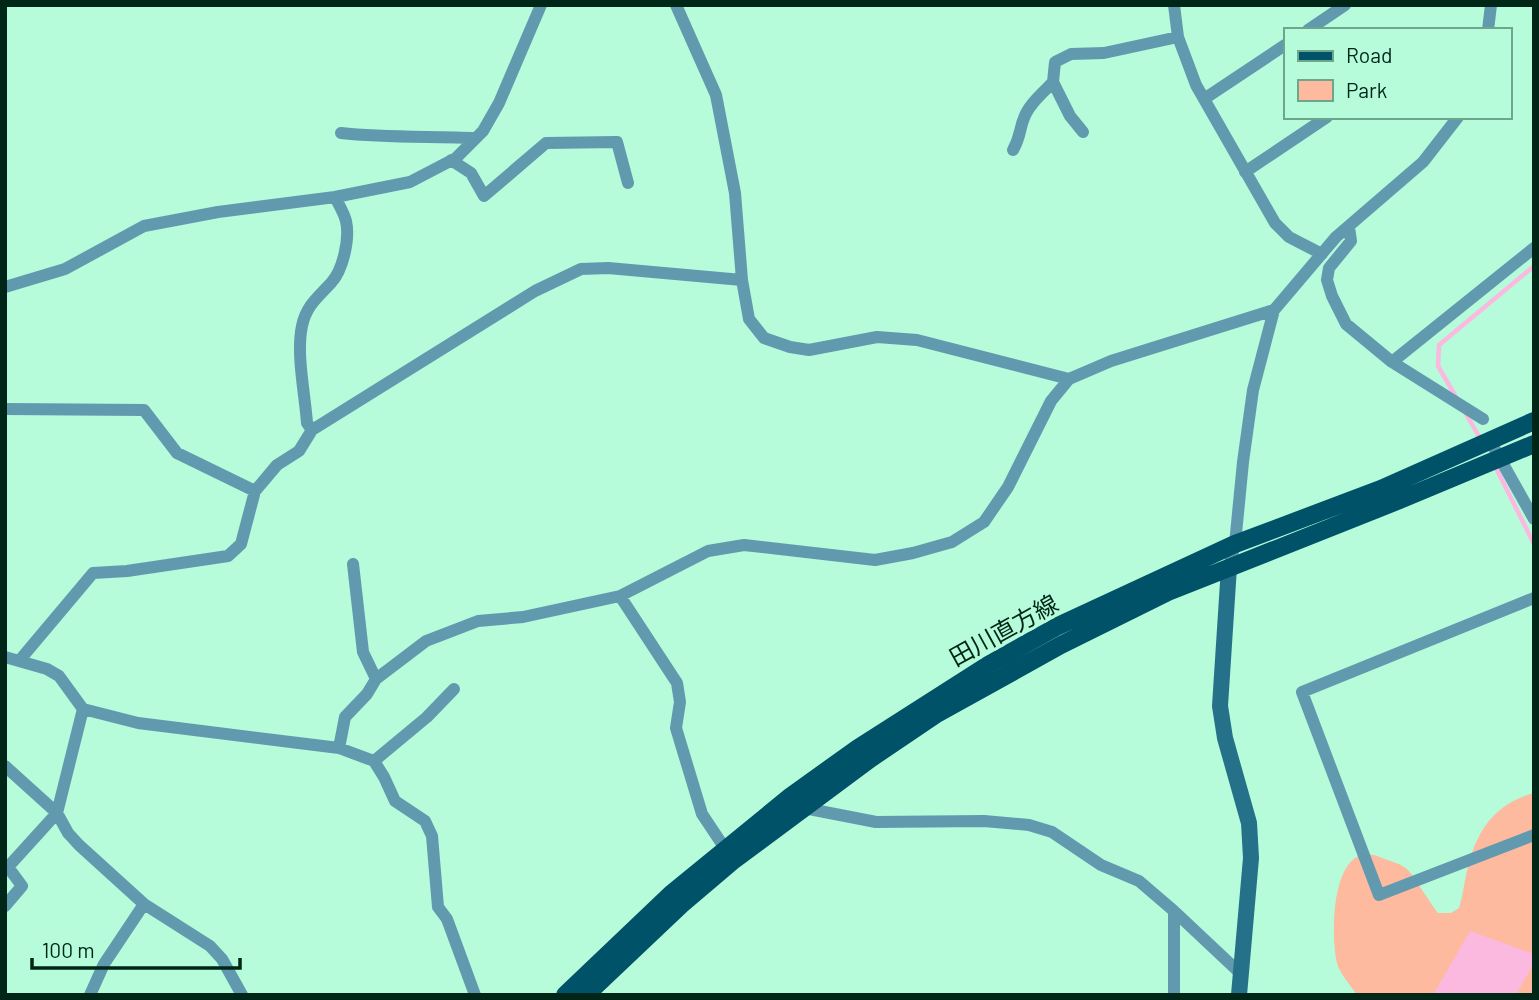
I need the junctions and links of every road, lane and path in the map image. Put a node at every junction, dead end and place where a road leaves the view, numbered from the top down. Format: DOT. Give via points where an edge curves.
graph roads {
  1 [pos="541,5"];
  2 [pos="676,5"];
  3 [pos="1174,5"];
  4 [pos="1345,5"];
  5 [pos="1492,5"];
  6 [pos="1311,28"];
  7 [pos="1488,28"];
  8 [pos="1178,37"];
  9 [pos="1284,46"];
  10 [pos="1053,82"];
  11 [pos="1204,99"];
  12 [pos="1324,119"];
  13 [pos="1456,119"];
  14 [pos="1083,132"];
  15 [pos="341,133"];
  16 [pos="476,138"];
  17 [pos="1013,150"];
  18 [pos="451,160"];
  19 [pos="1245,172"];
  20 [pos="628,183"];
  21 [pos="335,197"];
  22 [pos="1349,227"];
  23 [pos="1534,248"];
  24 [pos="1322,254"];
  25 [pos="742,280"];
  26 [pos="5,287"];
  27 [pos="1274,310"];
  28 [pos="1392,362"];
  29 [pos="1069,379"];
  30 [pos="5,409"];
  31 [pos="1483,419"];
  32 [pos="1534,421"];
  33 [pos="312,430"];
  34 [pos="1489,439"];
  35 [pos="1534,444"];
  36 [pos="1499,458"];
  37 [pos="255,491"];
  38 [pos="1534,519"];
  39 [pos="1235,544"];
  40 [pos="353,564"];
  41 [pos="1229,567"];
  42 [pos="620,596"];
  43 [pos="1534,598"];
  44 [pos="5,657"];
  45 [pos="19,661"];
  46 [pos="376,679"];
  47 [pos="454,689"];
  48 [pos="83,709"];
  49 [pos="339,748"];
  50 [pos="374,761"];
  51 [pos="5,766"];
  52 [pos="804,808"];
  53 [pos="57,813"];
  54 [pos="1534,835"];
  55 [pos="729,855"];
  56 [pos="144,904"];
  57 [pos="5,906"];
  58 [pos="1174,911"];
  59 [pos="1240,973"];
  60 [pos="90,995"];
  61 [pos="242,995"];
  62 [pos="475,995"];
  63 [pos="565,995"];
  64 [pos="586,995"];
  65 [pos="1174,995"];
  66 [pos="1239,995"];
  1 -- 16 [label="street" via="499,103"];
  2 -- 25 [label="street" via="716,94 735,193"];
  3 -- 8 [label="street"];
  4 -- 6 [label="street"];
  5 -- 7 [label="street"];
  8 -- 10 [label="street" via="1104,53 1071,54 1055,62"];
  8 -- 11 [label="street"];
  9 -- 11 [label="street"];
  10 -- 14 [label="street"];
  10 -- 17 [label="street" via="1023,118"];
  11 -- 19 [label="street"];
  12 -- 19 [label="street"];
  13 -- 22 [label="street" via="1423,163"];
  15 -- 16 [label="street"];
  16 -- 18 [label="street"];
  18 -- 20 [label="street" via="471,173 484,196 546,143 617,142"];
  18 -- 21 [label="street" via="411,182"];
  19 -- 24 [label="street" via="1275,223 1289,237"];
  21 -- 26 [label="street" via="144,226 65,268"];
  21 -- 33 [label="street" via="346,228 340,268 306,311 300,339 307,423"];
  22 -- 24 [label="street"];
  22 -- 28 [label="street" via="1351,241 1329,268 1332,296 1346,324"];
  23 -- 28 [label="street"];
  24 -- 27 [label="street"];
  25 -- 29 [label="street" via="749,319 764,338 790,347 809,350 877,337 917,340"];
  25 -- 33 [label="street" via="581,269 535,291"];
  27 -- 29 [label="street" via="1111,361"];
  27 -- 39 [label="street" via="1253,390"];
  28 -- 31 [label="street"];
  29 -- 42 [label="street" via="1051,401 1008,487 984,522 952,542 875,561 744,545 708,551"];
  30 -- 37 [label="street" via="144,410 177,453"];
  32 -- 34 [label="main road, 田川直方線"];
  33 -- 37 [label="street" via="299,451 277,466"];
  34 -- 36 [label="street"];
  34 -- 39 [label="main road, 田川直方線" via="1381,489"];
  35 -- 36 [label="main road, 田川直方線"];
  36 -- 38 [label="street"];
  36 -- 41 [label="main road, 田川直方線"];
  37 -- 45 [label="street" via="241,544 229,556 93,573"];
  39 -- 41 [label="street"];
  39 -- 55 [label="main road, 田川直方線" via="1058,626 988,665 791,796"];
  40 -- 46 [label="street" via="363,652"];
  41 -- 52 [label="main road, 田川直方線" via="1061,645 935,715"];
  41 -- 59 [label="street" via="1220,706 1249,823 1251,858"];
  42 -- 46 [label="street" via="523,617 478,621 426,641"];
  42 -- 55 [label="street" via="677,684 676,728 702,814"];
  43 -- 54 [label="street" via="1303,692 1379,895"];
  44 -- 45 [label="street"];
  45 -- 48 [label="street" via="59,676"];
  46 -- 49 [label="street" via="345,717"];
  47 -- 50 [label="street"];
  48 -- 49 [label="street" via="138,723"];
  48 -- 53 [label="street"];
  49 -- 50 [label="street"];
  50 -- 62 [label="street" via="395,801 425,821 432,836 438,907 447,919"];
  51 -- 53 [label="street"];
  52 -- 55 [label="main road, 田川直方線"];
  52 -- 58 [label="street" via="876,822 1029,825 1052,832 1101,865 1139,881"];
  53 -- 56 [label="street" via="79,845"];
  53 -- 57 [label="street" via="8,867 22,887"];
  55 -- 63 [label="main road, 田川直方線" via="671,894"];
  55 -- 64 [label="main road, 田川直方線"];
  56 -- 60 [label="street" via="104,964"];
  56 -- 61 [label="street" via="210,946"];
  58 -- 59 [label="street"];
  58 -- 65 [label="street"];
  59 -- 66 [label="street"];
}
